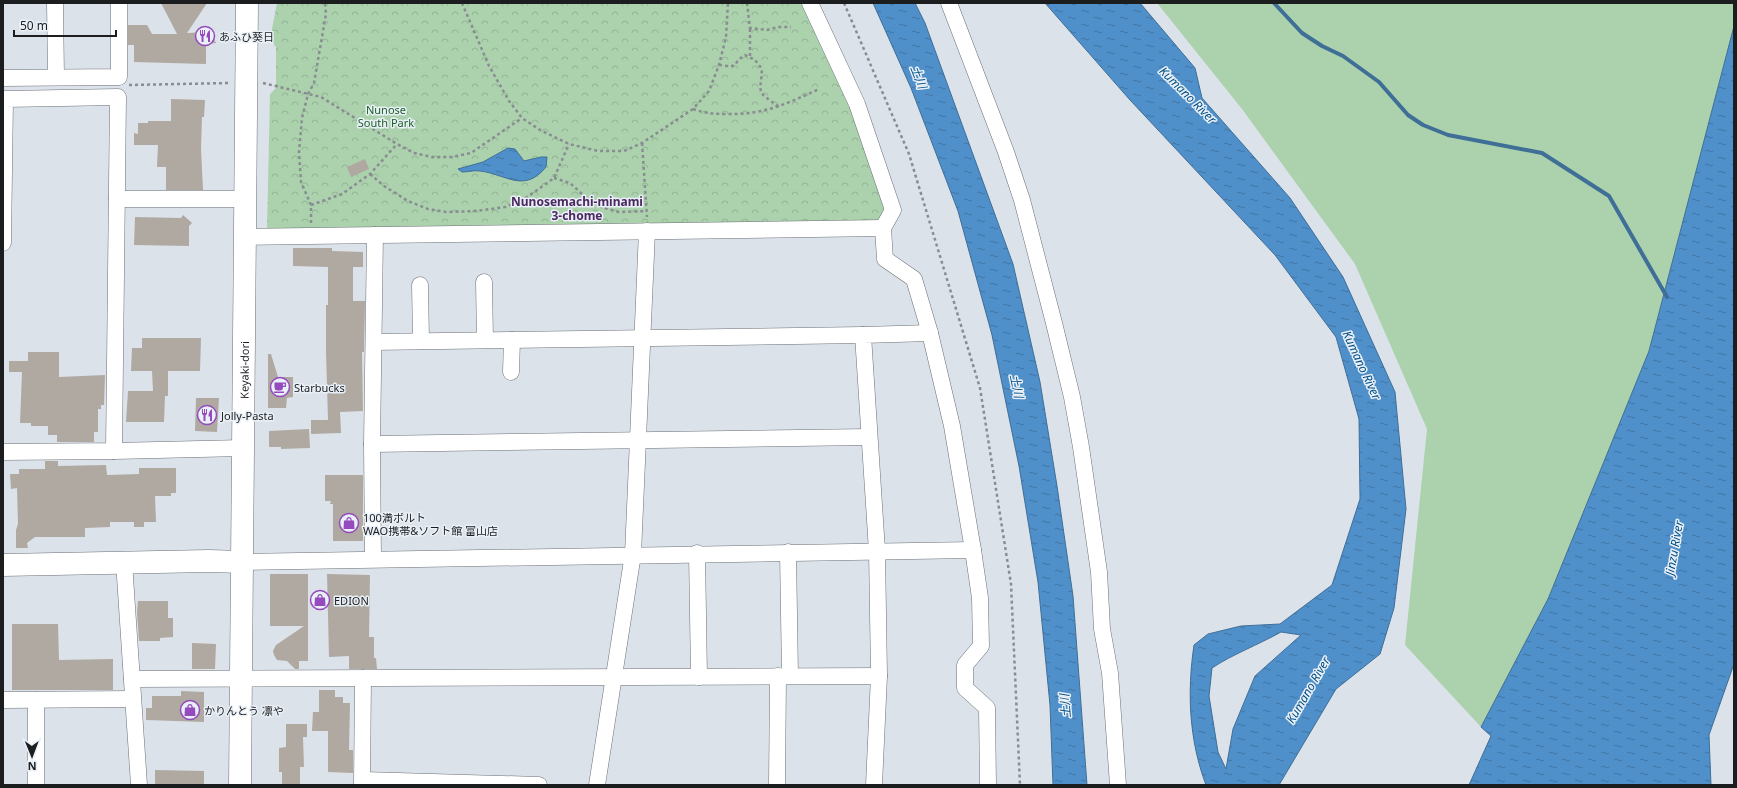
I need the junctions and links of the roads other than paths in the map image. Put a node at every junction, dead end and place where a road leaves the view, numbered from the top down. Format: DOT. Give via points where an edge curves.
graph roads {
  1 [pos="55,3"];
  2 [pos="119,3"];
  3 [pos="247,3"];
  4 [pos="810,3"];
  5 [pos="950,3"];
  6 [pos="56,77"];
  7 [pos="3,78"];
  8 [pos="118,199"];
  9 [pos="245,199"];
  10 [pos="883,228"];
  11 [pos="647,231"];
  12 [pos="375,235"];
  13 [pos="245,236"];
  14 [pos="3,243"];
  15 [pos="484,282"];
  16 [pos="420,285"];
  17 [pos="930,333"];
  18 [pos="863,335"];
  19 [pos="642,338"];
  20 [pos="485,340"];
  21 [pos="512,340"];
  22 [pos="421,341"];
  23 [pos="374,342"];
  24 [pos="511,372"];
  25 [pos="869,437"];
  26 [pos="637,440"];
  27 [pos="372,444"];
  28 [pos="243,448"];
  29 [pos="114,451"];
  30 [pos="3,452"];
  31 [pos="973,550"];
  32 [pos="877,551"];
  33 [pos="788,552"];
  34 [pos="697,553"];
  35 [pos="633,554"];
  36 [pos="373,559"];
  37 [pos="124,562"];
  38 [pos="242,562"];
  39 [pos="3,565"];
  40 [pos="784,676"];
  41 [pos="879,676"];
  42 [pos="699,677"];
  43 [pos="363,678"];
  44 [pos="614,678"];
  45 [pos="132,679"];
  46 [pos="241,679"];
  47 [pos="132,699"];
  48 [pos="3,700"];
  49 [pos="36,700"];
  50 [pos="363,782"];
  51 [pos="36,785"];
  52 [pos="139,785"];
  53 [pos="240,785"];
  54 [pos="539,785"];
  55 [pos="597,785"];
  56 [pos="776,785"];
  57 [pos="874,785"];
  58 [pos="988,785"];
  59 [pos="1118,785"];
  1 -- 6 [label="street"];
  2 -- 6 [label="street" via="119,77"];
  3 -- 9 [label="street, Keyaki-dori"];
  4 -- 10 [label="street" via="820,35 857,104 859,123 893,210"];
  5 -- 59 [label="street" via="1022,200 1072,396 1099,572 1102,629 1110,673"];
  6 -- 7 [label="street"];
  8 -- 9 [label="street"];
  8 -- 14 [label="street" via="118,97 5,99"];
  8 -- 29 [label="street"];
  9 -- 13 [label="street, Keyaki-dori"];
  10 -- 11 [label="street"];
  10 -- 17 [label="street" via="885,259 914,278"];
  11 -- 12 [label="street"];
  11 -- 19 [label="street"];
  12 -- 13 [label="street"];
  12 -- 23 [label="street"];
  13 -- 28 [label="street, Keyaki-dori"];
  15 -- 20 [label="street"];
  16 -- 22 [label="street"];
  17 -- 18 [label="street"];
  17 -- 31 [label="street" via="952,426"];
  18 -- 19 [label="street"];
  18 -- 25 [label="street"];
  19 -- 21 [label="street"];
  19 -- 26 [label="street"];
  20 -- 21 [label="street"];
  20 -- 22 [label="street"];
  21 -- 24 [label="street"];
  22 -- 23 [label="street"];
  23 -- 27 [label="street"];
  25 -- 26 [label="street"];
  25 -- 32 [label="street"];
  26 -- 27 [label="street"];
  26 -- 35 [label="street"];
  27 -- 36 [label="street"];
  28 -- 29 [label="street"];
  28 -- 38 [label="street, Keyaki-dori"];
  29 -- 30 [label="street"];
  31 -- 32 [label="street"];
  31 -- 58 [label="street" via="980,598 981,646 965,665 965,688 987,708"];
  32 -- 33 [label="street"];
  32 -- 41 [label="street"];
  33 -- 34 [label="street"];
  33 -- 40 [label="street"];
  34 -- 35 [label="street"];
  34 -- 42 [label="street"];
  35 -- 36 [label="street"];
  35 -- 44 [label="street"];
  36 -- 38 [label="street"];
  37 -- 38 [label="street"];
  37 -- 39 [label="street"];
  37 -- 45 [label="street"];
  38 -- 46 [label="street, Keyaki-dori"];
  40 -- 41 [label="street"];
  40 -- 42 [label="street"];
  40 -- 56 [label="street"];
  41 -- 57 [label="street"];
  42 -- 44 [label="street"];
  43 -- 44 [label="street"];
  43 -- 46 [label="street"];
  43 -- 50 [label="street"];
  44 -- 55 [label="street"];
  45 -- 46 [label="street"];
  45 -- 47 [label="street"];
  46 -- 53 [label="street, Keyaki-dori"];
  47 -- 49 [label="street"];
  47 -- 52 [label="street"];
  48 -- 49 [label="street"];
  49 -- 51 [label="street"];
  50 -- 54 [label="street"];
}
